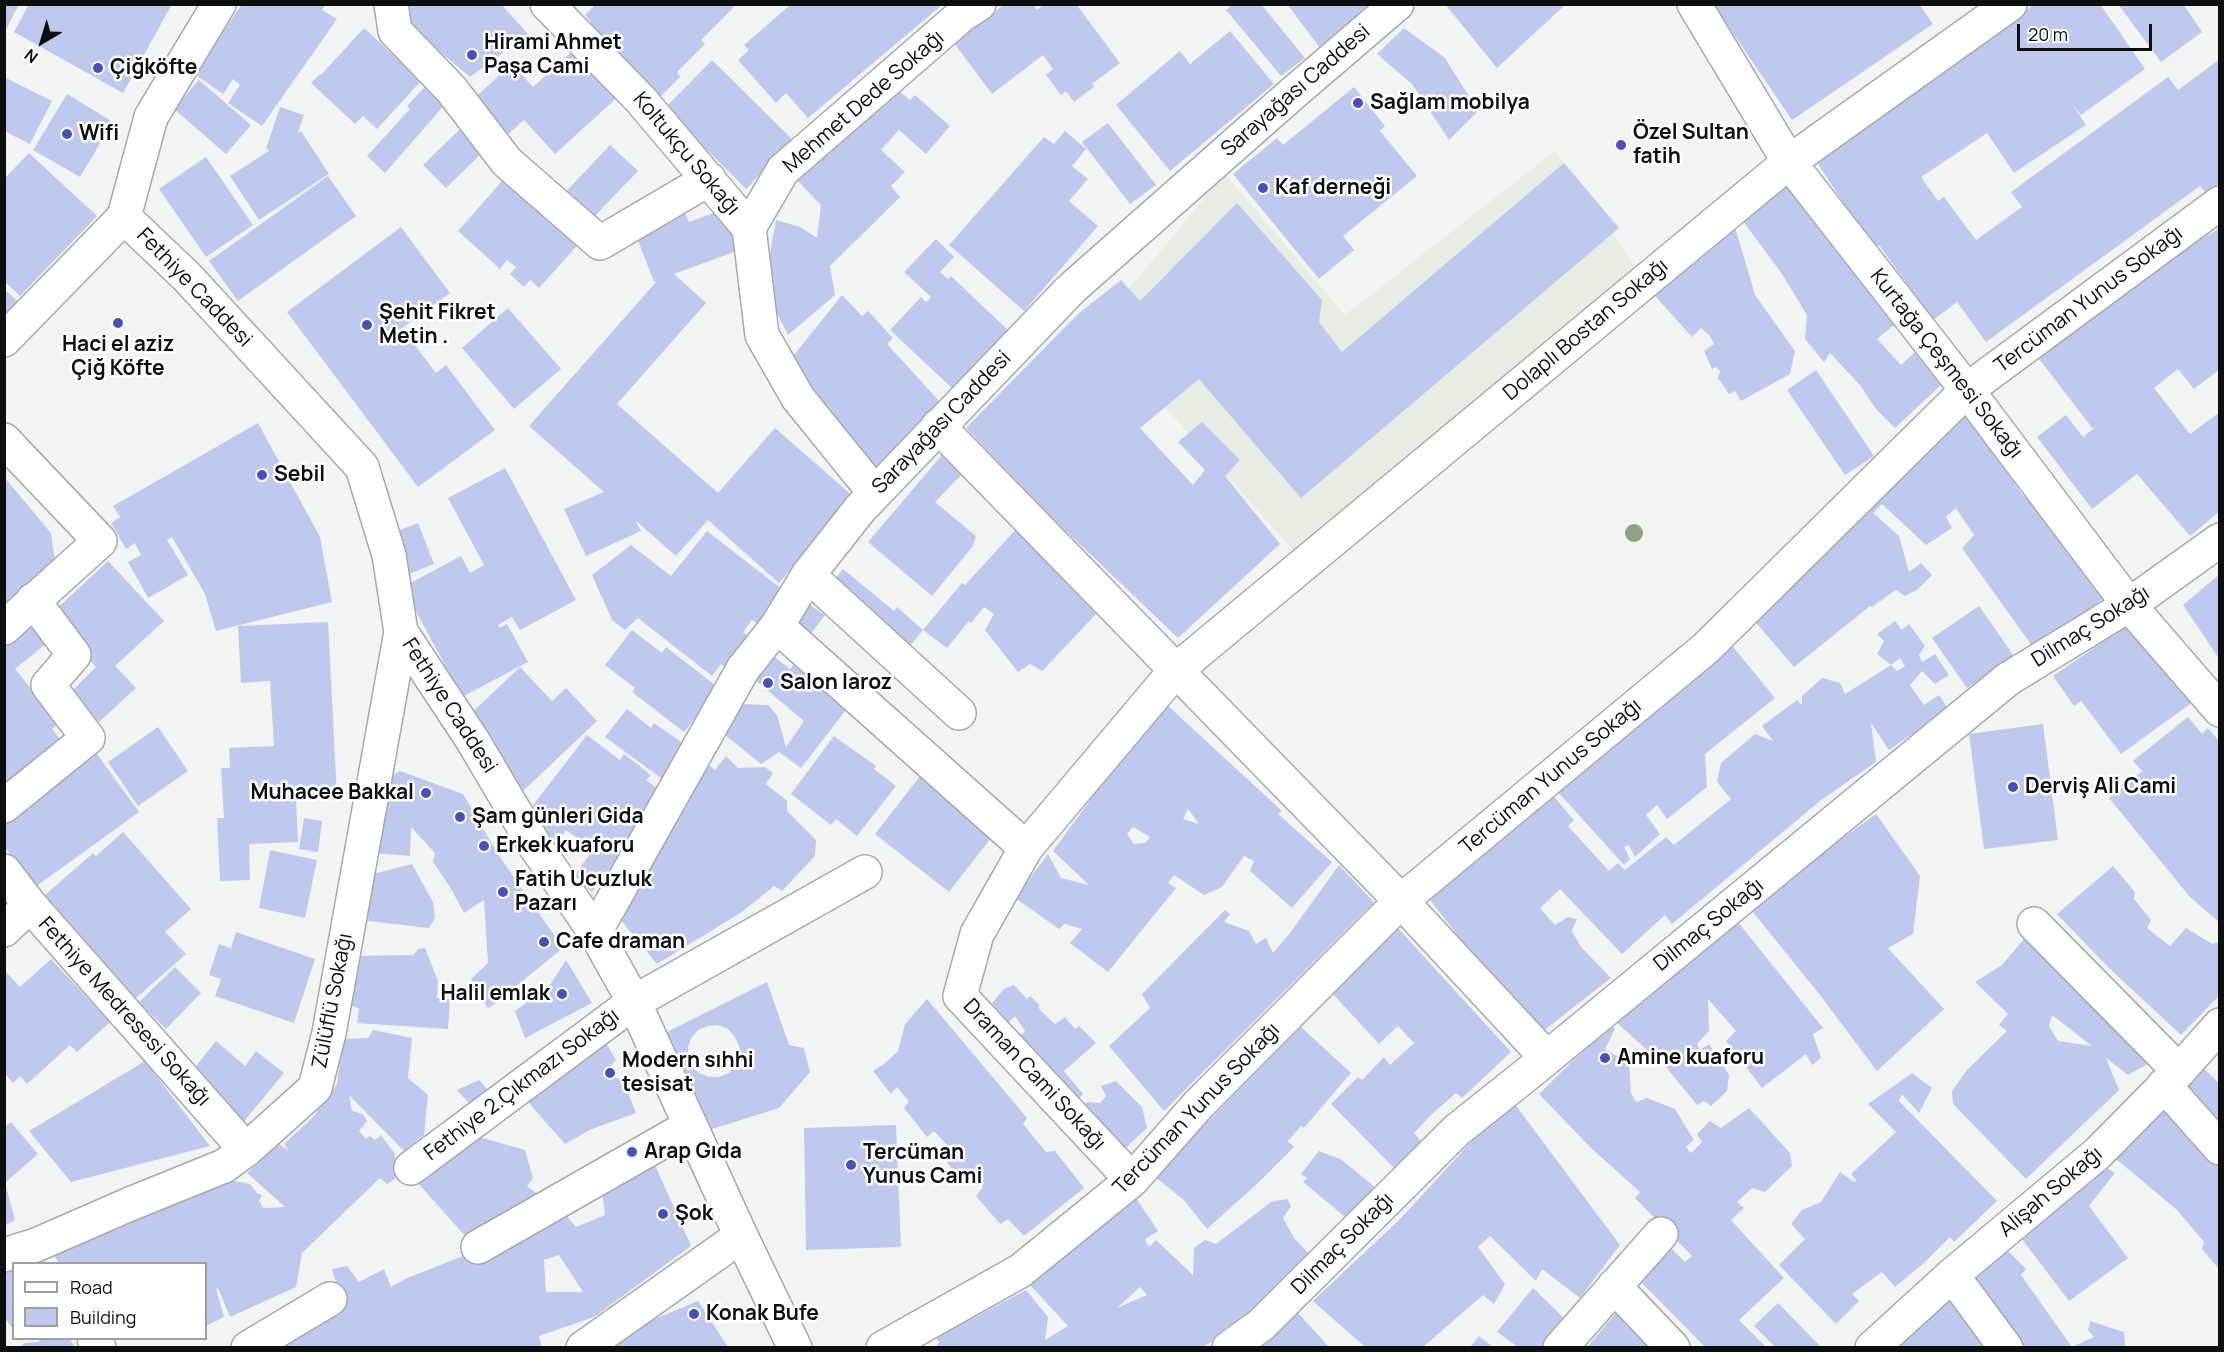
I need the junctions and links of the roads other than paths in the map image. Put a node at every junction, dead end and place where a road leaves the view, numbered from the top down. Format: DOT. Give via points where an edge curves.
graph roads {
  1 [pos="219,4"];
  2 [pos="391,4"];
  3 [pos="1397,4"];
  4 [pos="1694,4"];
  5 [pos="2010,4"];
  6 [pos="966,8"];
  7 [pos="566,12"];
  8 [pos="1789,162"];
  9 [pos="709,179"];
  10 [pos="2220,202"];
  11 [pos="124,217"];
  12 [pos="749,228"];
  13 [pos="4,340"];
  14 [pos="1967,390"];
  15 [pos="938,426"];
  16 [pos="4,440"];
  17 [pos="874,492"];
  18 [pos="2220,540"];
  19 [pos="808,575"];
  20 [pos="33,600"];
  21 [pos="2129,605"];
  22 [pos="777,626"];
  23 [pos="4,628"];
  24 [pos="401,633"];
  25 [pos="1175,671"];
  26 [pos="2220,710"];
  27 [pos="959,713"];
  28 [pos="4,806"];
  29 [pos="1026,848"];
  30 [pos="4,871"];
  31 [pos="865,872"];
  32 [pos="1401,901"];
  33 [pos="30,905"];
  34 [pos="2034,924"];
  35 [pos="4,930"];
  36 [pos="595,932"];
  37 [pos="634,1002"];
  38 [pos="2220,1025"];
  39 [pos="1548,1058"];
  40 [pos="2172,1078"];
  41 [pos="690,1126"];
  42 [pos="2220,1148"];
  43 [pos="246,1150"];
  44 [pos="411,1168"];
  45 [pos="1132,1180"];
  46 [pos="1661,1234"];
  47 [pos="741,1236"];
  48 [pos="478,1247"];
  49 [pos="42,1254"];
  50 [pos="4,1255"];
  51 [pos="1952,1275"];
  52 [pos="1614,1286"];
  53 [pos="330,1299"];
  54 [pos="248,1347"];
  55 [pos="583,1347"];
  56 [pos="795,1347"];
  57 [pos="883,1347"];
  58 [pos="1229,1347"];
  59 [pos="1560,1347"];
  60 [pos="1673,1347"];
  61 [pos="1872,1347"];
  62 [pos="2006,1347"];
  1 -- 11 [label="street, Fethiye Caddesi" via="151,117"];
  2 -- 9 [label="street" via="395,31 451,89 507,162 600,243"];
  3 -- 15 [label="street, Sarayağası Caddesi" via="1071,289"];
  4 -- 8 [label="street, Kurtağa Çeşmesi Sokağı"];
  5 -- 8 [label="street, Dolaplı Bostan Sokağı"];
  6 -- 12 [label="street, Mehmet Dede Sokağı" via="783,170"];
  7 -- 9 [label="street, Koltukçu Sokağı"];
  8 -- 14 [label="street, Kurtağa Çeşmesi Sokağı"];
  8 -- 25 [label="street, Dolaplı Bostan Sokağı"];
  9 -- 12 [label="street, Koltukçu Sokağı"];
  10 -- 14 [label="street, Tercüman Yunus Sokağı"];
  11 -- 13 [label="street"];
  11 -- 24 [label="street, Fethiye Caddesi" via="187,277 362,467 389,555"];
  12 -- 17 [label="street" via="762,335 798,398"];
  14 -- 21 [label="street, Kurtağa Çeşmesi Sokağı"];
  14 -- 32 [label="street, Tercüman Yunus Sokağı" via="1706,648"];
  15 -- 17 [label="street, Sarayağası Caddesi"];
  15 -- 25 [label="street"];
  16 -- 20 [label="street" via="100,541"];
  17 -- 19 [label="street, Sarayağası Caddesi"];
  18 -- 21 [label="street, Dilmaç Sokağı"];
  19 -- 22 [label="street, Sarayağası Caddesi"];
  19 -- 27 [label="street"];
  20 -- 23 [label="street"];
  20 -- 28 [label="street" via="74,655 48,684 88,738"];
  21 -- 26 [label="street, Kurtağa Çeşmesi Sokağı"];
  21 -- 39 [label="street, Dilmaç Sokağı" via="2008,679"];
  22 -- 29 [label="street"];
  22 -- 36 [label="street, Sarayağası Caddesi" via="743,669"];
  24 -- 36 [label="street, Fethiye Caddesi" via="473,741 535,846"];
  24 -- 43 [label="street, Zülüflü Sokağı" via="329,1033 315,1088"];
  25 -- 29 [label="street, Draman Cami Sokağı"];
  25 -- 32 [label="street"];
  29 -- 45 [label="street, Draman Cami Sokağı" via="977,934 960,996"];
  30 -- 33 [label="street, Fethiye Medresesi Sokağı"];
  31 -- 37 [label="street, Fethiye 2.Çıkmazı Sokağı"];
  32 -- 39 [label="street"];
  32 -- 45 [label="street, Tercüman Yunus Sokağı" via="1198,1106"];
  33 -- 35 [label="street"];
  33 -- 43 [label="street, Fethiye Medresesi Sokağı"];
  34 -- 40 [label="street"];
  36 -- 37 [label="street, Fethiye Caddesi"];
  37 -- 41 [label="street, Fethiye Caddesi"];
  37 -- 44 [label="street, Fethiye 2.Çıkmazı Sokağı"];
  38 -- 40 [label="street, Alişah Sokağı"];
  39 -- 58 [label="street, Dilmaç Sokağı" via="1456,1131 1261,1325"];
  40 -- 42 [label="street"];
  40 -- 51 [label="street, Alişah Sokağı" via="2098,1153"];
  41 -- 47 [label="street, Fethiye Caddesi"];
  41 -- 48 [label="street"];
  43 -- 49 [label="street, Zülüflü Sokağı" via="224,1166 129,1204"];
  45 -- 57 [label="street, Tercüman Yunus Sokağı" via="1020,1271"];
  46 -- 52 [label="street"];
  47 -- 55 [label="street"];
  47 -- 56 [label="street, Fethiye Caddesi"];
  49 -- 50 [label="street, Zülüflü Sokağı"];
  51 -- 61 [label="street, Alişah Sokağı"];
  51 -- 62 [label="street"];
  52 -- 59 [label="street"];
  52 -- 60 [label="street"];
  53 -- 54 [label="street"];
}
